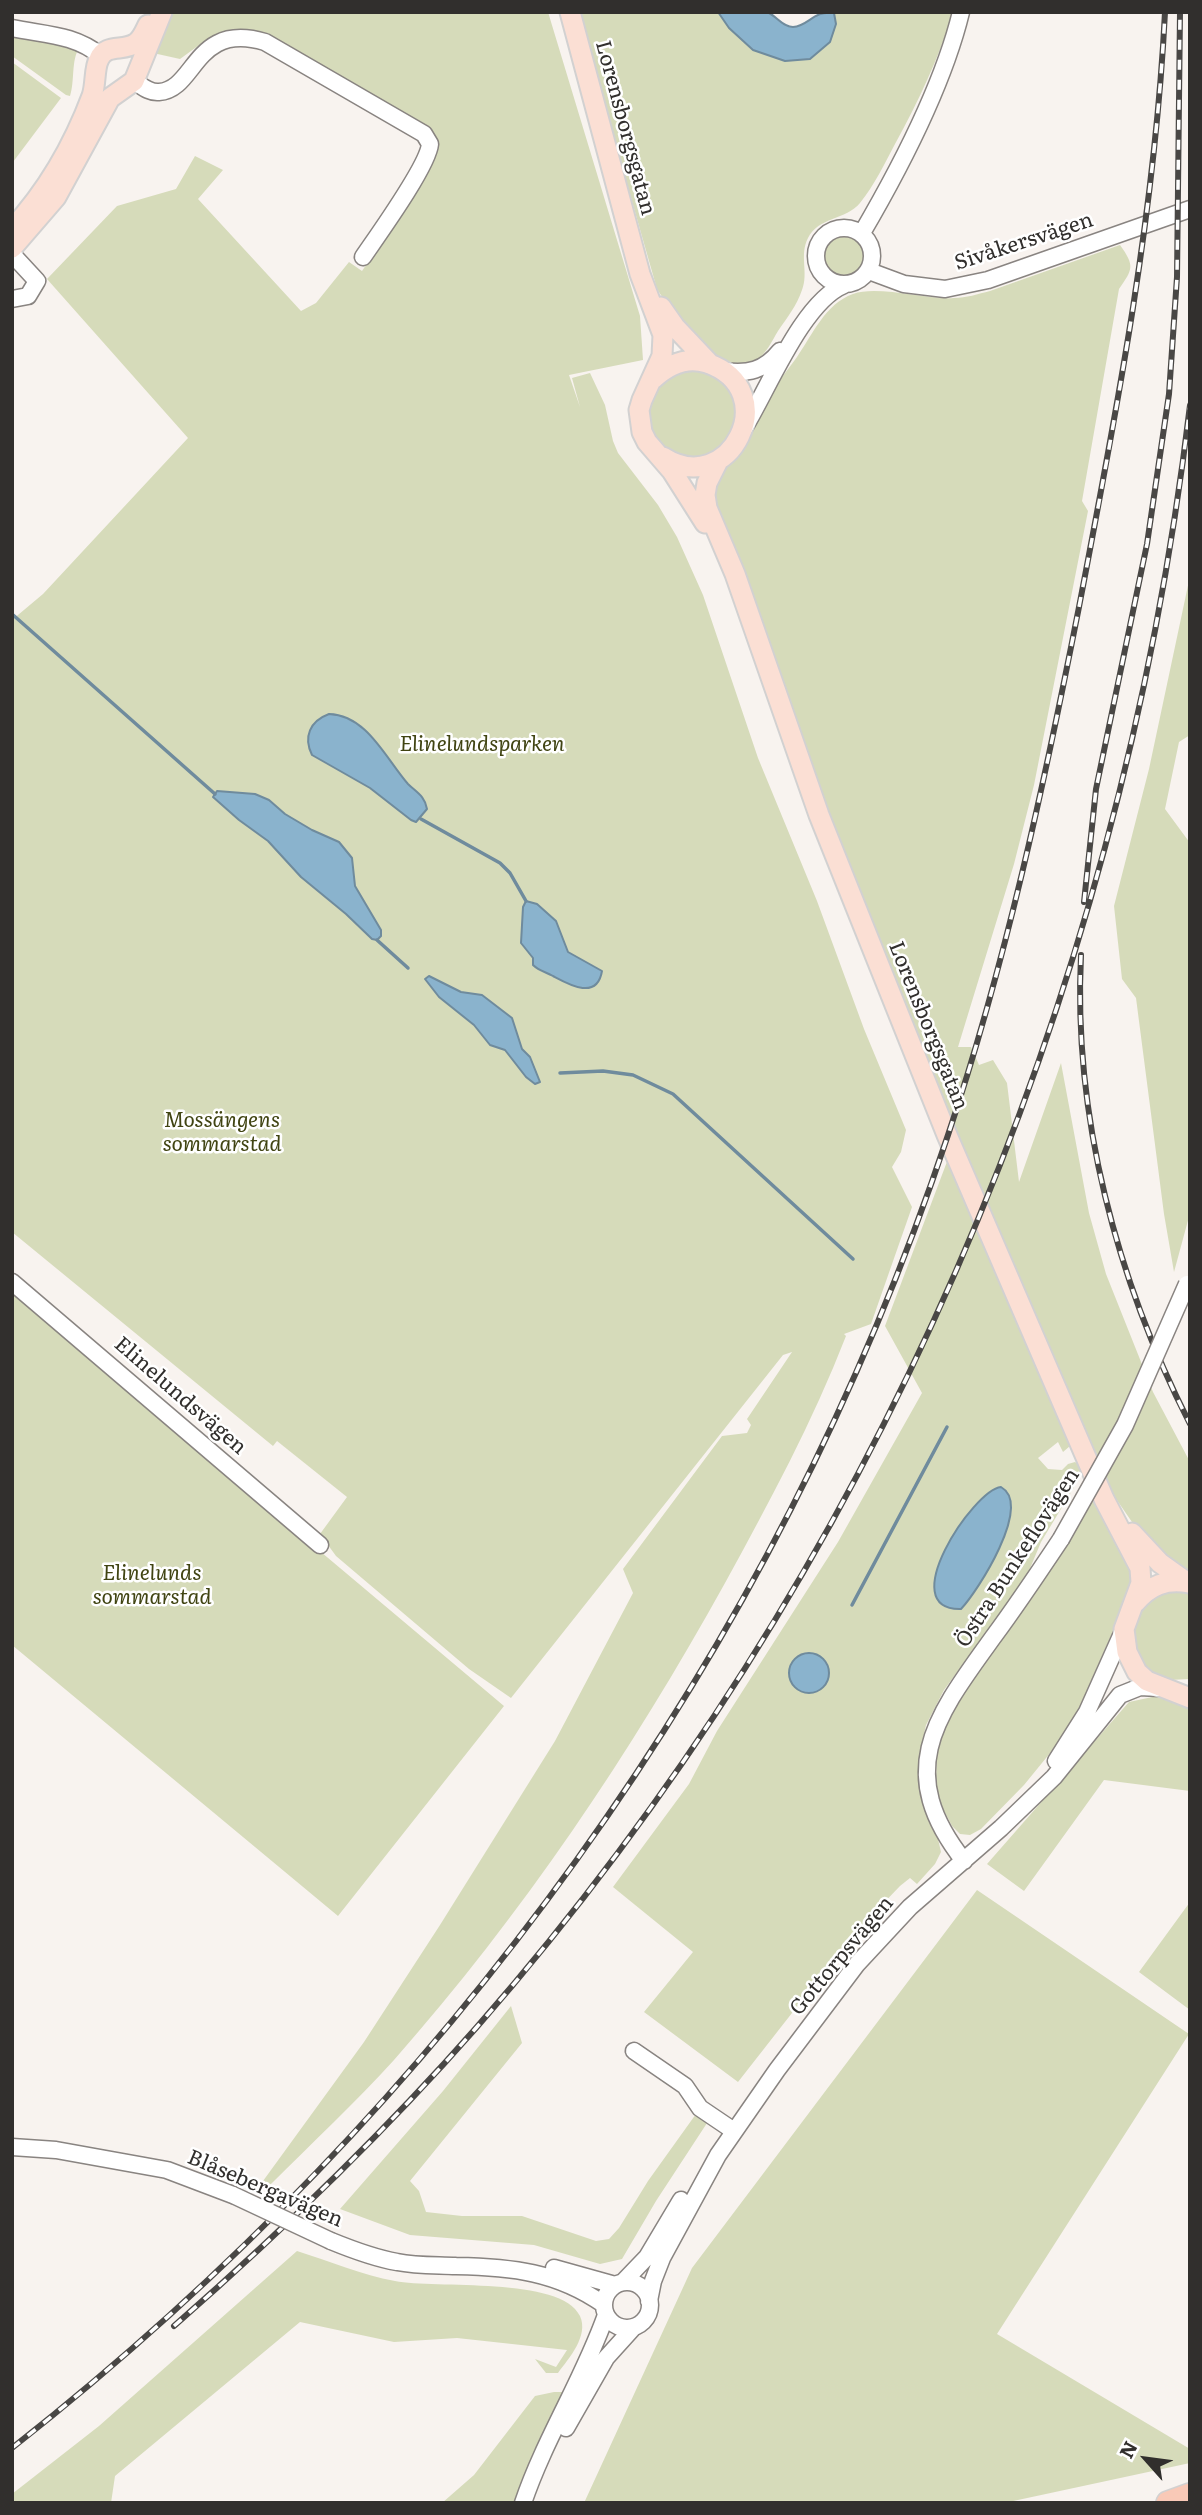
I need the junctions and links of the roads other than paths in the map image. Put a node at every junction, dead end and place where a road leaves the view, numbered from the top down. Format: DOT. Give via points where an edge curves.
graph roads {
  1 [pos="155,12"];
  2 [pos="162,12"];
  3 [pos="570,12"];
  4 [pos="961,12"];
  5 [pos="12,28"];
  6 [pos="105,59"];
  7 [pos="132,80"];
  8 [pos="1190,209"];
  9 [pos="12,229"];
  10 [pos="862,233"];
  11 [pos="12,248"];
  12 [pos="12,254"];
  13 [pos="636,255"];
  14 [pos="363,257"];
  15 [pos="869,271"];
  16 [pos="820,272"];
  17 [pos="844,285"];
  18 [pos="12,299"];
  19 [pos="717,367"];
  20 [pos="652,379"];
  21 [pos="742,432"];
  22 [pos="659,455"];
  23 [pos="718,461"];
  24 [pos="742,600"];
  25 [pos="1189,1281"];
  26 [pos="12,1282"];
  27 [pos="1089,1463"];
  28 [pos="320,1545"];
  29 [pos="1189,1583"];
  30 [pos="1131,1608"];
  31 [pos="1124,1629"];
  32 [pos="1166,1688"];
  33 [pos="1190,1688"];
  34 [pos="1190,1698"];
  35 [pos="1001,1828"];
  36 [pos="964,1861"];
  37 [pos="634,2051"];
  38 [pos="734,2131"];
  39 [pos="12,2147"];
  40 [pos="718,2155"];
  41 [pos="459,2266"];
  42 [pos="619,2283"];
  43 [pos="649,2301"];
  44 [pos="605,2310"];
  45 [pos="634,2327"];
  46 [pos="1190,2498"];
  47 [pos="523,2503"];
  48 [pos="531,2503"];
  49 [pos="1168,2503"];
  50 [pos="1179,2503"];
  1 -- 6 [label="main road" via="136,43"];
  2 -- 7 [label="main road"];
  3 -- 13 [label="main road, Lorensborgsgatan"];
  4 -- 10 [label="street" via="940,78"];
  5 -- 6 [label="street" via="86,44"];
  6 -- 7 [label="main road" via="133,55"];
  6 -- 7 [label="main road" via="108,88"];
  6 -- 9 [label="main road" via="57,169"];
  7 -- 11 [label="main road" via="106,104 56,198"];
  7 -- 14 [label="street" via="148,90 172,88 209,47 252,38 424,134 430,144 427,156"];
  8 -- 15 [label="street, Sivåkersvägen" via="988,280 945,289 904,284"];
  10 -- 15 [label="street" via="873,254"];
  10 -- 16 [label="street" via="839,228 821,240 816,256"];
  12 -- 18 [label="street" via="37,281 28,296"];
  13 -- 19 [label="main road, Lorensborgsgatan" via="664,313"];
  13 -- 20 [label="main road, Lorensborgsgatan" via="663,335 662,356"];
  15 -- 17 [label="street" via="861,280"];
  16 -- 17 [label="street" via="830,282"];
  16 -- 19 [label="street" via="819,288 769,363 752,372"];
  17 -- 21 [label="street" via="827,295 813,312"];
  19 -- 20 [label="main road" via="690,360 678,362"];
  19 -- 21 [label="main road, Lorensborgsgatan" via="736,383 744,400"];
  20 -- 22 [label="main road, Lorensborgsgatan" via="642,400 640,421 647,442"];
  21 -- 23 [label="main road, Lorensborgsgatan"];
  22 -- 23 [label="main road" via="688,467"];
  22 -- 24 [label="main road, Lorensborgsgatan" via="698,510"];
  23 -- 24 [label="main road, Lorensborgsgatan" via="706,484 707,508"];
  24 -- 27 [label="main road, Lorensborgsgatan" via="883,978"];
  25 -- 36 [label="street, Östra Bunkeflovägen, bridge" via="1125,1425 1061,1539 962,1679 935,1727 927,1771 931,1799 939,1823"];
  26 -- 28 [label="street, Elinelundsvägen"];
  27 -- 29 [label="main road, Lorensborgsgatan" via="1135,1538"];
  27 -- 30 [label="main road, Lorensborgsgatan" via="1140,1568 1141,1583"];
  29 -- 30 [label="main road, Lorensborgsgatan" via="1169,1582 1151,1588"];
  30 -- 31 [label="main road, Lorensborgsgatan"];
  31 -- 32 [label="main road, Lorensborgsgatan" via="1130,1662 1147,1681"];
  31 -- 35 [label="street, Gottorpsvägen" via="1070,1741"];
  32 -- 33 [label="main road"];
  32 -- 34 [label="main road, Lorensborgsgatan"];
  32 -- 35 [label="street, Gottorpsvägen" via="1140,1687 1120,1695 1054,1777"];
  35 -- 36 [label="street, Gottorpsvägen"];
  36 -- 38 [label="street, Gottorpsvägen" via="864,1955"];
  37 -- 38 [label="street" via="685,2086 700,2108"];
  38 -- 40 [label="street, Gottorpsvägen"];
  39 -- 41 [label="street, Blåsebergavägen, bridge" via="167,2170 359,2252 398,2263"];
  40 -- 42 [label="street, Gottorpsvägen" via="684,2195 647,2257"];
  40 -- 43 [label="street, Gottorpsvägen" via="662,2258"];
  41 -- 42 [label="street, Blåsebergavägen" via="495,2261"];
  41 -- 44 [label="street, Blåsebergavägen" via="539,2273 575,2287"];
  42 -- 43 [label="street" via="640,2286"];
  42 -- 44 [label="street, Gottorpsvägen" via="609,2290"];
  43 -- 45 [label="street, Gottorpsvägen" via="647,2316"];
  44 -- 45 [label="street" via="618,2327"];
  44 -- 47 [label="street, Gottorpsvägen" via="598,2338"];
  45 -- 48 [label="street, Gottorpsvägen" via="590,2383"];
  46 -- 49 [label="highway"];
  46 -- 50 [label="highway"];
}
